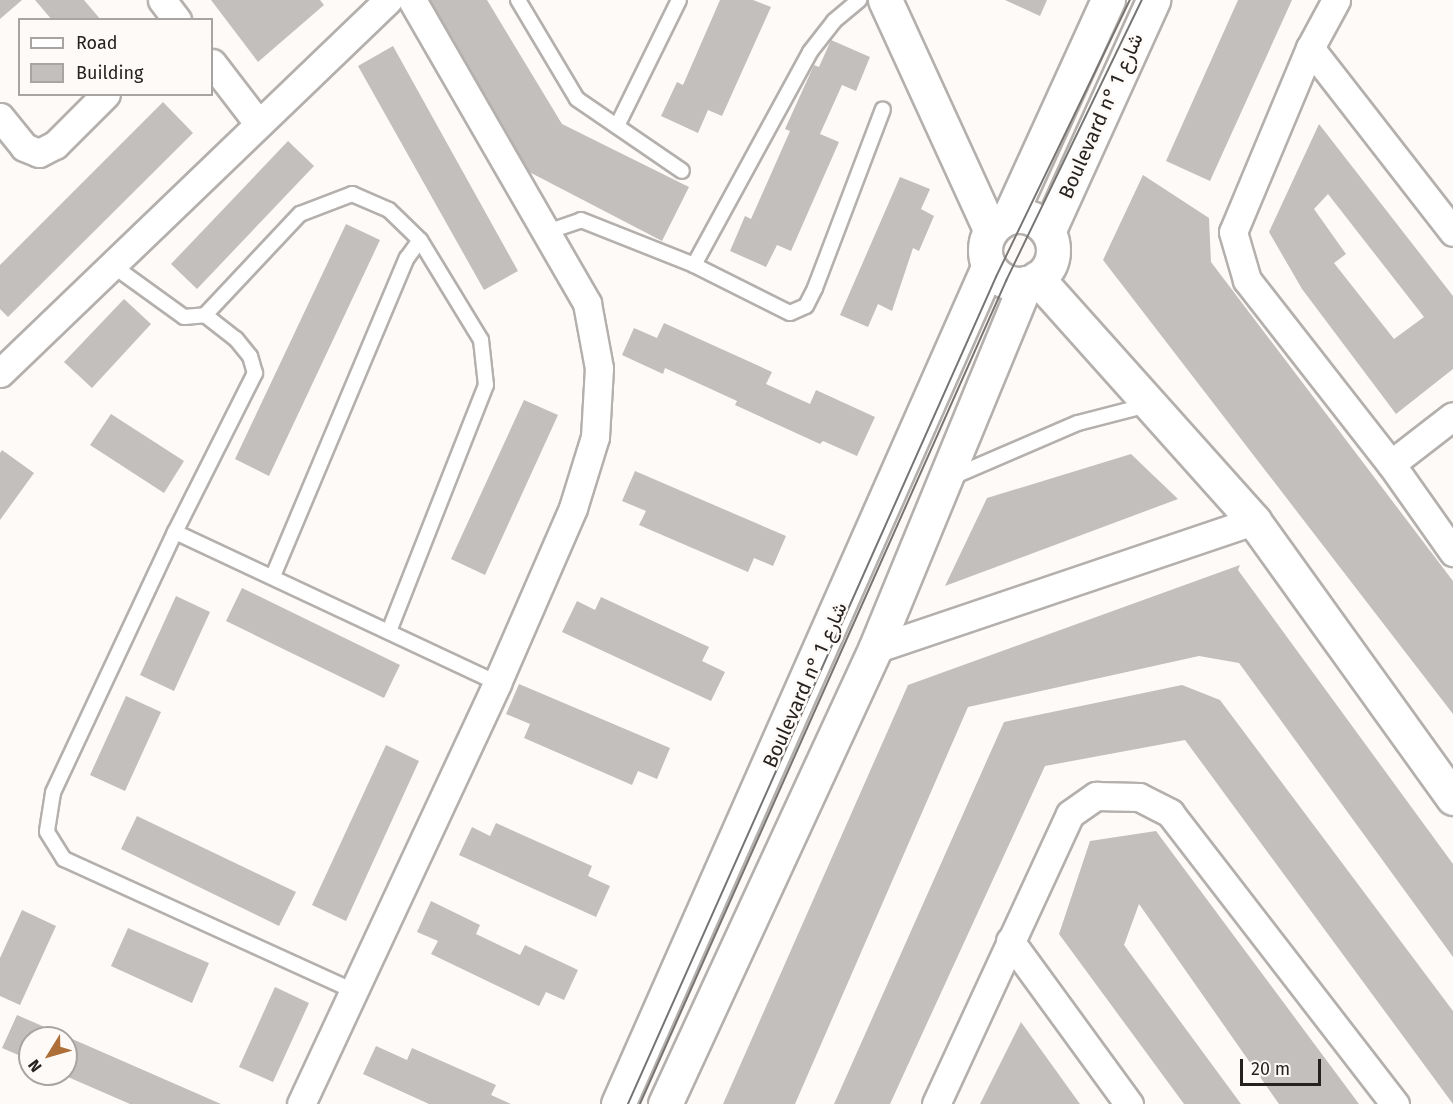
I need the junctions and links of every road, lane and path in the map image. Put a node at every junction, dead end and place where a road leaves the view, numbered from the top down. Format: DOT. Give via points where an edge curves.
graph roads {
  1 [pos="162,0"];
  2 [pos="412,0"];
  3 [pos="518,0"];
  4 [pos="679,0"];
  5 [pos="859,0"];
  6 [pos="885,0"];
  7 [pos="1108,0"];
  8 [pos="1153,0"];
  9 [pos="1336,0"];
  10 [pos="380,3"];
  11 [pos="176,18"];
  12 [pos="1310,48"];
  13 [pos="213,64"];
  14 [pos="104,96"];
  15 [pos="883,109"];
  16 [pos="0,117"];
  17 [pos="258,123"];
  18 [pos="617,126"];
  19 [pos="682,171"];
  20 [pos="1000,224"];
  21 [pos="547,232"];
  22 [pos="1048,232"];
  23 [pos="1453,232"];
  24 [pos="420,240"];
  25 [pos="111,265"];
  26 [pos="694,265"];
  27 [pos="989,265"];
  28 [pos="1032,281"];
  29 [pos="205,315"];
  30 [pos="0,373"];
  31 [pos="1153,404"];
  32 [pos="1453,416"];
  33 [pos="1391,464"];
  34 [pos="945,480"];
  35 [pos="1254,521"];
  36 [pos="175,532"];
  37 [pos="1453,552"];
  38 [pos="273,576"];
  39 [pos="389,632"];
  40 [pos="875,649"];
  41 [pos="497,682"];
  42 [pos="1453,798"];
  43 [pos="1010,941"];
  44 [pos="354,991"];
  45 [pos="301,1104"];
  46 [pos="618,1104"];
  47 [pos="665,1104"];
  48 [pos="936,1104"];
  49 [pos="1129,1104"];
  50 [pos="1395,1104"];
  1 -- 11 [label="street"];
  2 -- 21 [label="street"];
  3 -- 18 [label="lane" via="577,99"];
  4 -- 18 [label="lane"];
  5 -- 26 [label="lane" via="834,21 810,52"];
  6 -- 20 [label="main road"];
  7 -- 20 [label="main road, Boulevard n° شارع 1"];
  8 -- 22 [label="main road, Boulevard n° شارع 1"];
  9 -- 12 [label="street"];
  10 -- 17 [label="street"];
  12 -- 23 [label="street"];
  12 -- 33 [label="street" via="1233,232 1247,280"];
  13 -- 17 [label="street"];
  14 -- 16 [label="street" via="55,145 39,153 24,147"];
  15 -- 26 [label="lane" via="806,306 790,313"];
  17 -- 25 [label="street"];
  18 -- 19 [label="lane"];
  20 -- 22 [label="main road" via="1035,220"];
  20 -- 27 [label="main road" via="986,242"];
  21 -- 26 [label="lane" via="581,220"];
  21 -- 41 [label="street" via="587,303 599,368 595,437 573,508"];
  22 -- 28 [label="main road" via="1053,252 1050,263"];
  24 -- 29 [label="lane" via="389,210 352,194 300,214"];
  24 -- 38 [label="lane" via="407,258"];
  24 -- 39 [label="lane" via="481,340 486,385"];
  25 -- 29 [label="lane" via="184,317"];
  25 -- 30 [label="street"];
  27 -- 28 [label="main road" via="1006,281"];
  27 -- 46 [label="main road, Boulevard n° شارع 1"];
  28 -- 31 [label="main road"];
  28 -- 34 [label="main road"];
  29 -- 36 [label="lane" via="236,339 250,356 255,373"];
  31 -- 34 [label="lane" via="1078,423"];
  31 -- 35 [label="main road"];
  32 -- 33 [label="street"];
  33 -- 37 [label="street"];
  34 -- 40 [label="main road"];
  35 -- 40 [label="street"];
  35 -- 42 [label="main road"];
  36 -- 38 [label="lane"];
  36 -- 44 [label="lane" via="52,793 47,832 64,859"];
  38 -- 39 [label="lane"];
  39 -- 41 [label="lane"];
  40 -- 47 [label="main road"];
  41 -- 44 [label="street"];
  43 -- 48 [label="street"];
  43 -- 49 [label="street"];
  43 -- 50 [label="street" via="1070,814 1096,796 1139,797 1170,813"];
  44 -- 45 [label="street"];
}
